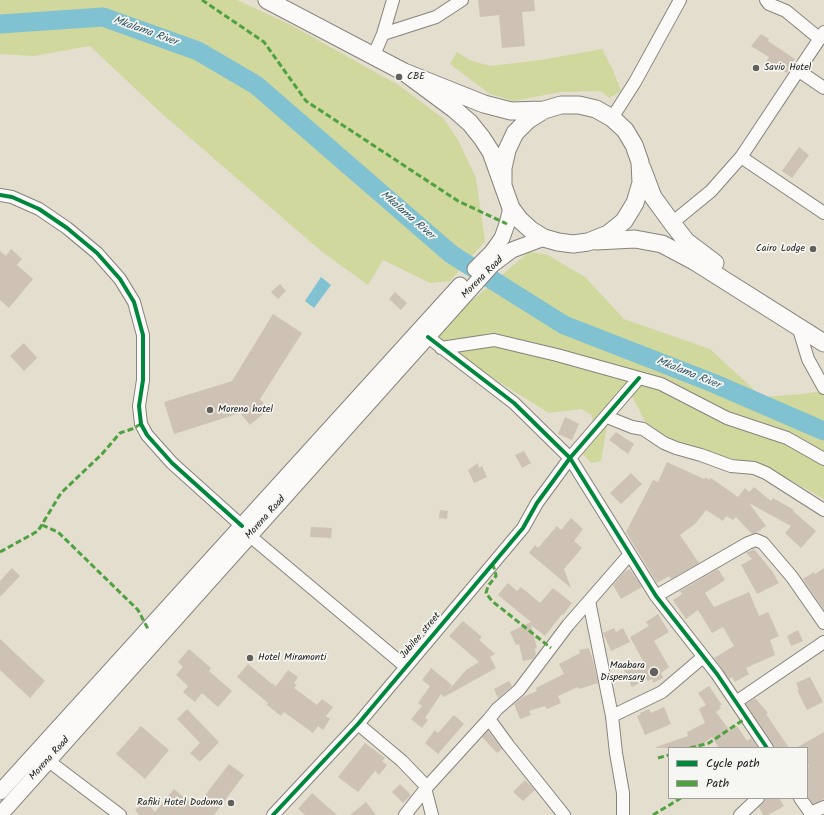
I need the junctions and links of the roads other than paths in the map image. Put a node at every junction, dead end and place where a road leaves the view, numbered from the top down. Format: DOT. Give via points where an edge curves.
graph roads {
  1 [pos="267,0"];
  2 [pos="393,0"];
  3 [pos="462,0"];
  4 [pos="680,0"];
  5 [pos="766,0"];
  6 [pos="383,34"];
  7 [pos="822,36"];
  8 [pos="373,57"];
  9 [pos="799,71"];
  10 [pos="404,72"];
  11 [pos="824,88"];
  12 [pos="544,110"];
  13 [pos="612,118"];
  14 [pos="741,158"];
  15 [pos="640,162"];
  16 [pos="503,186"];
  17 [pos="0,195"];
  18 [pos="511,208"];
  19 [pos="824,213"];
  20 [pos="672,223"];
  21 [pos="544,238"];
  22 [pos="588,242"];
  23 [pos="489,262"];
  24 [pos="462,291"];
  25 [pos="794,323"];
  26 [pos="428,337"];
  27 [pos="824,343"];
  28 [pos="441,348"];
  29 [pos="639,378"];
  30 [pos="824,388"];
  31 [pos="607,417"];
  32 [pos="570,458"];
  33 [pos="824,459"];
  34 [pos="824,510"];
  35 [pos="246,531"];
  36 [pos="630,554"];
  37 [pos="656,596"];
  38 [pos="589,601"];
  39 [pos="824,623"];
  40 [pos="824,642"];
  41 [pos="704,657"];
  42 [pos="406,667"];
  43 [pos="736,702"];
  44 [pos="612,716"];
  45 [pos="489,719"];
  46 [pos="358,724"];
  47 [pos="766,747"];
  48 [pos="36,752"];
  49 [pos="49,760"];
  50 [pos="426,787"];
  51 [pos="0,792"];
  52 [pos="757,799"];
  53 [pos="801,799"];
  54 [pos="824,807"];
  55 [pos="811,814"];
  56 [pos="0,815"];
  57 [pos="120,815"];
  58 [pos="273,815"];
  59 [pos="405,815"];
  60 [pos="432,815"];
  61 [pos="564,815"];
  62 [pos="623,815"];
  63 [pos="740,815"];
  1 -- 8 [label="highway"];
  2 -- 6 [label="street"];
  3 -- 6 [label="street" via="436,17"];
  4 -- 13 [label="street"];
  5 -- 7 [label="street"];
  6 -- 8 [label="street"];
  7 -- 9 [label="street"];
  8 -- 10 [label="highway"];
  9 -- 11 [label="street"];
  9 -- 14 [label="street"];
  10 -- 12 [label="highway" via="491,106 511,111"];
  10 -- 16 [label="highway" via="470,123 491,152"];
  12 -- 13 [label="highway" via="561,105 579,105 596,109"];
  12 -- 16 [label="highway" via="528,120 515,133 507,150"];
  13 -- 15 [label="highway" via="625,130"];
  14 -- 19 [label="street"];
  14 -- 20 [label="street" via="711,191"];
  15 -- 20 [label="highway" via="654,196"];
  15 -- 22 [label="highway" via="641,183 635,203 624,221 608,234"];
  16 -- 18 [label="highway"];
  17 -- 35 [label="street" via="12,197 39,209 67,228 97,252 120,279 134,302 143,334 143,380 139,406 141,424 147,435 172,463"];
  18 -- 21 [label="highway" via="531,230"];
  18 -- 23 [label="main road, Morena Road" via="502,238"];
  20 -- 25 [label="highway" via="686,241"];
  21 -- 22 [label="highway" via="573,244"];
  21 -- 23 [label="main road, Morena Road"];
  22 -- 25 [label="highway" via="635,239 662,244"];
  23 -- 24 [label="main road, Morena Road"];
  24 -- 26 [label="main road, Morena Road"];
  24 -- 35 [label="main road, Morena Road"];
  25 -- 27 [label="highway"];
  25 -- 30 [label="street" via="808,359"];
  26 -- 28 [label="street"];
  26 -- 35 [label="main road, Morena Road"];
  28 -- 29 [label="street" via="494,340"];
  28 -- 32 [label="street" via="514,403"];
  29 -- 31 [label="street, Jubilee street"];
  29 -- 33 [label="street" via="661,384 727,418 787,438"];
  31 -- 32 [label="street, Jubilee street"];
  31 -- 34 [label="street" via="643,429 676,448 731,466 754,468 766,473"];
  32 -- 36 [label="street"];
  32 -- 42 [label="street, Jubilee street" via="537,502 523,528"];
  35 -- 42 [label="street"];
  35 -- 48 [label="main road, Morena Road"];
  35 -- 49 [label="main road, Morena Road"];
  36 -- 37 [label="street"];
  36 -- 38 [label="street"];
  37 -- 39 [label="street" via="748,542 756,540 764,543 792,577"];
  37 -- 41 [label="street"];
  38 -- 44 [label="street"];
  38 -- 45 [label="street" via="519,690"];
  40 -- 43 [label="street"];
  41 -- 43 [label="street"];
  41 -- 44 [label="street" via="662,692"];
  42 -- 46 [label="street, Jubilee street"];
  43 -- 47 [label="street"];
  44 -- 62 [label="street" via="623,793"];
  45 -- 50 [label="street"];
  45 -- 61 [label="street"];
  46 -- 50 [label="street" via="402,762"];
  46 -- 58 [label="street, Jubilee street"];
  48 -- 49 [label="street"];
  48 -- 51 [label="main road, Morena Road"];
  49 -- 56 [label="main road, Morena Road"];
  49 -- 57 [label="street"];
  50 -- 59 [label="street"];
  50 -- 60 [label="street"];
  52 -- 63 [label="street"];
  53 -- 55 [label="street"];
  54 -- 55 [label="street"];
}
